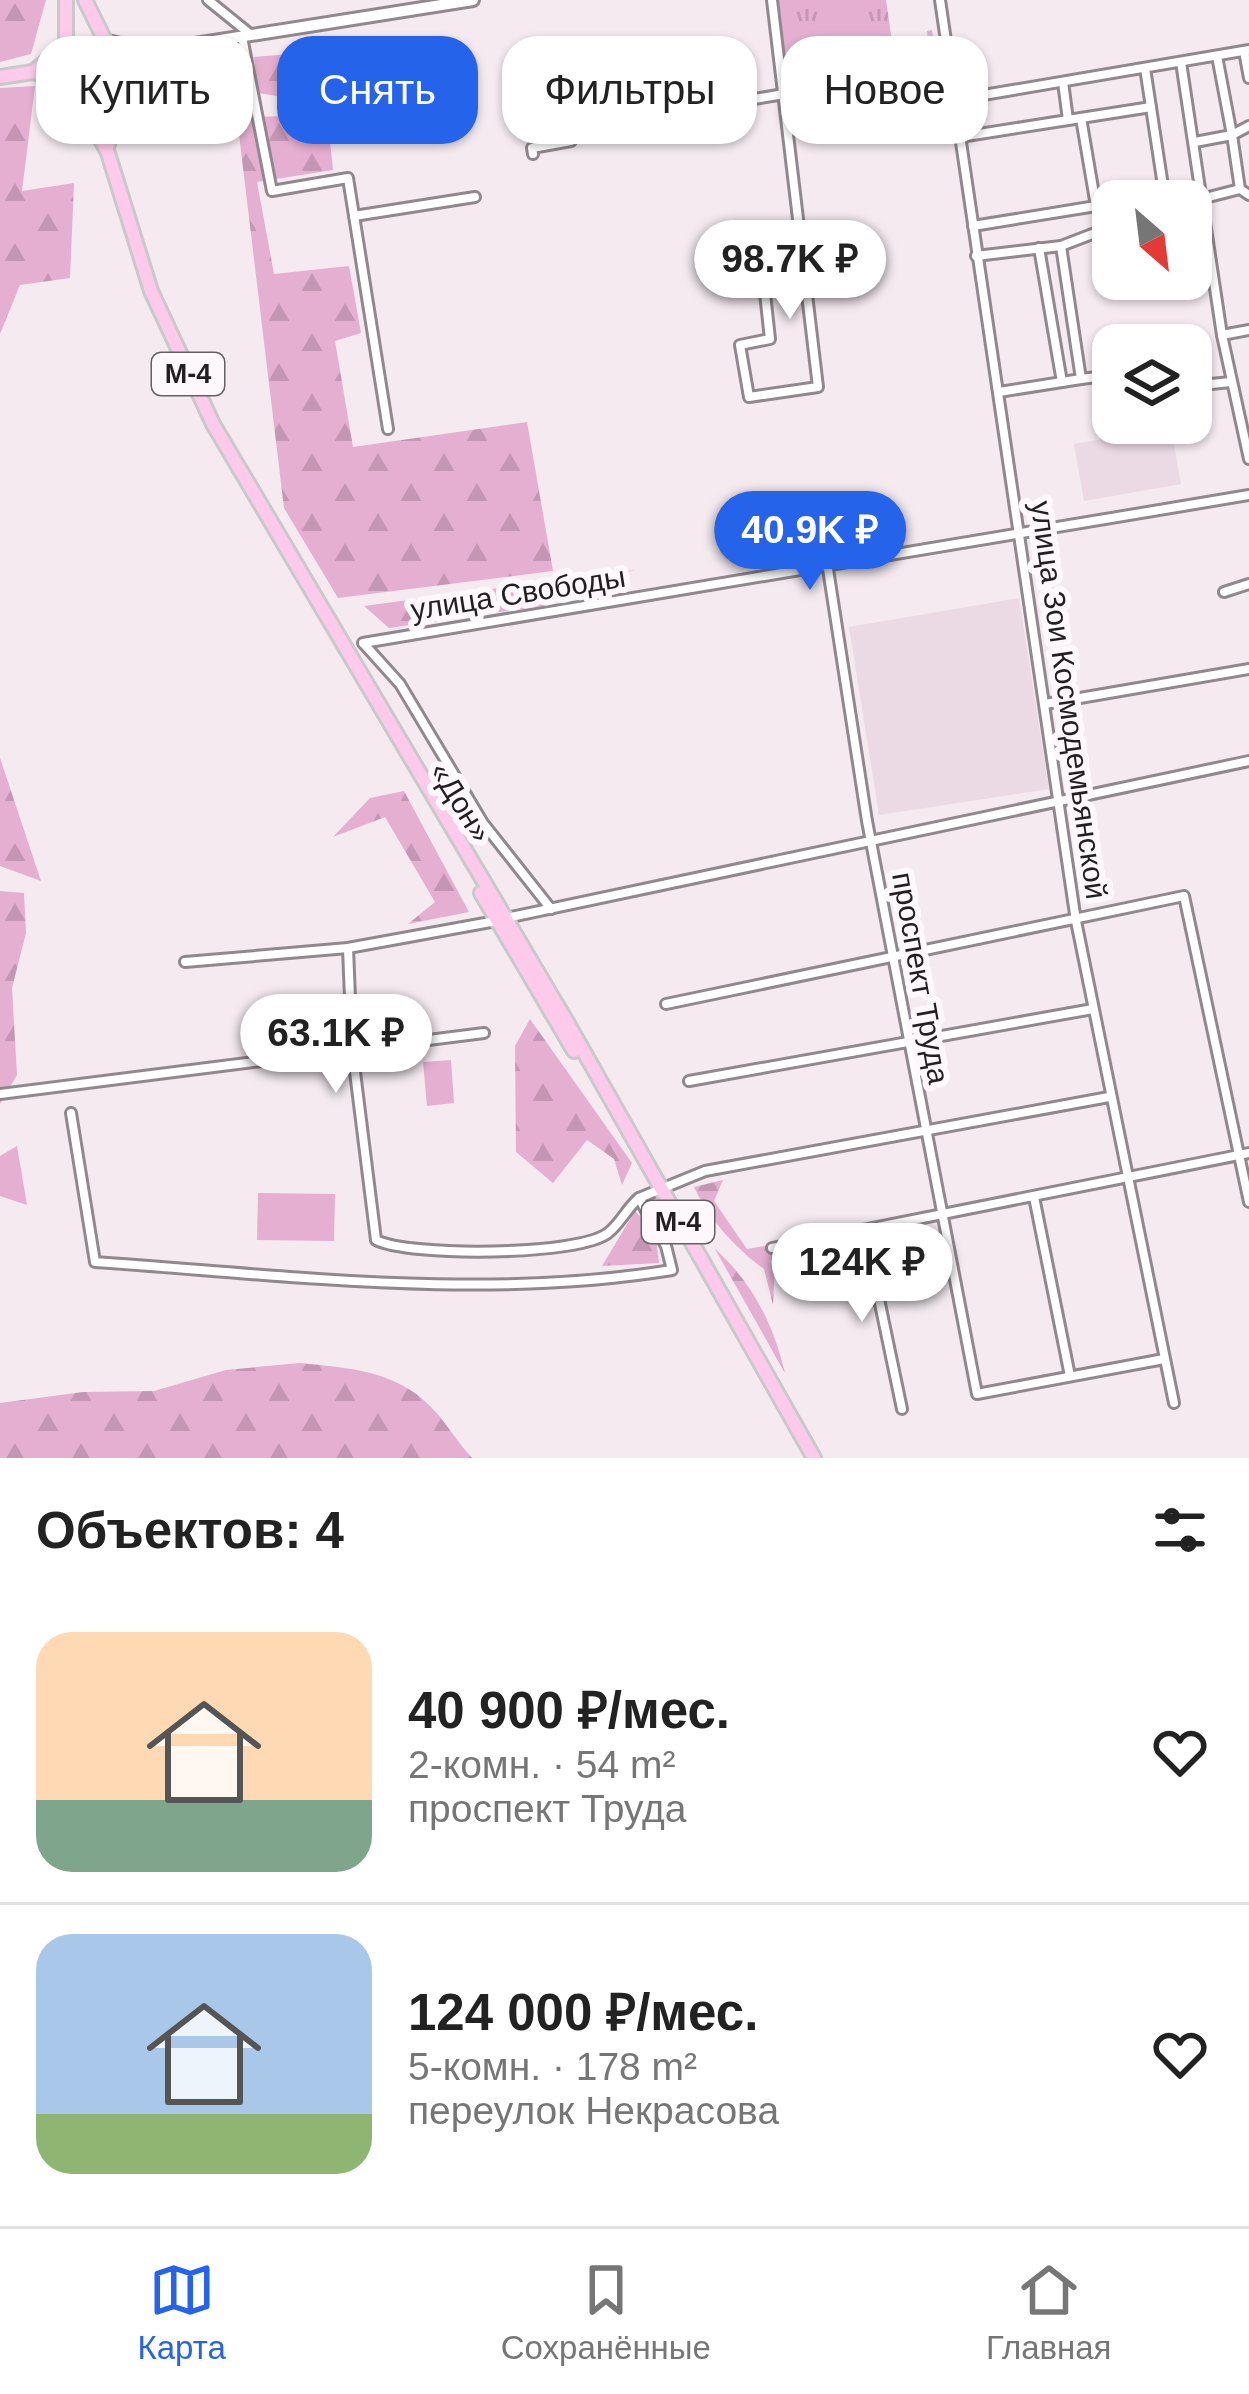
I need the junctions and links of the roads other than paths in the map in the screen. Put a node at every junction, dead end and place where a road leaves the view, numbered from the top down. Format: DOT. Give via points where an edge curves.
graph roads {
  1 [pos="66,0"];
  2 [pos="86,0"];
  3 [pos="208,0"];
  4 [pos="473,0"];
  5 [pos="772,0"];
  6 [pos="940,0"];
  7 [pos="430,3"];
  8 [pos="66,36"];
  9 [pos="100,36"];
  10 [pos="246,36"];
  11 [pos="945,36"];
  12 [pos="1247,50"];
  13 [pos="1217,56"];
  14 [pos="1181,62"];
  15 [pos="1145,68"];
  16 [pos="36,70"];
  17 [pos="781,70"];
  18 [pos="33,72"];
  19 [pos="36,73"];
  20 [pos="0,77"];
  21 [pos="253,78"];
  22 [pos="1249,78"];
  23 [pos="1063,82"];
  24 [pos="988,94"];
  25 [pos="781,95"];
  26 [pos="1151,107"];
  27 [pos="1081,118"];
  28 [pos="1068,120"];
  29 [pos="1249,126"];
  30 [pos="988,132"];
  31 [pos="1232,135"];
  32 [pos="1195,142"];
  33 [pos="104,144"];
  34 [pos="108,144"];
  35 [pos="791,144"];
  36 [pos="960,144"];
  37 [pos="108,152"];
  38 [pos="533,154"];
  39 [pos="1160,180"];
  40 [pos="1202,180"];
  41 [pos="1245,192"];
  42 [pos="475,197"];
  43 [pos="1212,197"];
  44 [pos="354,216"];
  45 [pos="973,226"];
  46 [pos="802,231"];
  47 [pos="1092,234"];
  48 [pos="1061,246"];
  49 [pos="1040,248"];
  50 [pos="1212,254"];
  51 [pos="976,256"];
  52 [pos="1249,330"];
  53 [pos="1222,335"];
  54 [pos="1092,377"];
  55 [pos="1081,379"];
  56 [pos="1062,382"];
  57 [pos="1231,382"];
  58 [pos="1212,384"];
  59 [pos="999,392"];
  60 [pos="388,429"];
  61 [pos="1249,459"];
  62 [pos="1249,494"];
  63 [pos="1022,535"];
  64 [pos="828,569"];
  65 [pos="1249,584"];
  66 [pos="1224,592"];
  67 [pos="1249,669"];
  68 [pos="1045,704"];
  69 [pos="1249,761"];
  70 [pos="1060,803"];
  71 [pos="872,843"];
  72 [pos="551,909"];
  73 [pos="501,920"];
  74 [pos="1076,921"];
  75 [pos="348,948"];
  76 [pos="894,958"];
  77 [pos="184,962"];
  78 [pos="666,1004"];
  79 [pos="1093,1009"];
  80 [pos="484,1033"];
  81 [pos="909,1040"];
  82 [pos="352,1048"];
  83 [pos="689,1081"];
  84 [pos="0,1094"];
  85 [pos="1108,1097"];
  86 [pos="71,1113"];
  87 [pos="925,1135"];
  88 [pos="1245,1154"];
  89 [pos="1127,1180"];
  90 [pos="657,1186"];
  91 [pos="1034,1197"];
  92 [pos="639,1198"];
  93 [pos="1249,1202"];
  94 [pos="943,1215"];
  95 [pos="866,1232"];
  96 [pos="772,1248"];
  97 [pos="1164,1359"];
  98 [pos="1070,1376"];
  99 [pos="1174,1403"];
  100 [pos="902,1409"];
  101 [pos="814,1458"];
  1 -- 8 [label="main road, «Дон» / М-4"];
  2 -- 9 [label="main road, «Дон» / М-4"];
  3 -- 10 [label="street"];
  4 -- 7 [label="street"];
  5 -- 17 [label="street"];
  6 -- 11 [label="street, улица Зои Космодемьянской"];
  7 -- 10 [label="street"];
  12 -- 13 [label="street"];
  12 -- 22 [label="street"];
  13 -- 14 [label="street"];
  13 -- 31 [label="street"];
  14 -- 15 [label="street"];
  14 -- 32 [label="street"];
  15 -- 23 [label="street"];
  15 -- 26 [label="street"];
  16 -- 18 [label="main road"];
  18 -- 19 [label="main road"];
  18 -- 20 [label="main road"];
  21 -- 44 [label="street" via="272,191 348,178"];
  23 -- 24 [label="street"];
  23 -- 28 [label="street"];
  25 -- 38 [label="street" via="569,130 571,141 532,148"];
  26 -- 27 [label="street"];
  26 -- 39 [label="street"];
  27 -- 28 [label="street"];
  27 -- 45 [label="street" via="1096,206"];
  28 -- 30 [label="street"];
  29 -- 31 [label="street"];
  31 -- 32 [label="street"];
  31 -- 41 [label="street"];
  32 -- 40 [label="street"];
  33 -- 37 [label="main road, «Дон» / М-4"];
  34 -- 37 [label="main road, «Дон» / М-4"];
  35 -- 46 [label="street"];
  36 -- 45 [label="street, улица Зои Космодемьянской"];
  37 -- 73 [label="main road, «Дон» / М-4" via="151,291 188,375"];
  41 -- 43 [label="street"];
  42 -- 44 [label="street"];
  44 -- 60 [label="street"];
  45 -- 51 [label="street, улица Зои Космодемьянской"];
  46 -- 46 [label="street" via="818,387 748,398 740,345 770,339 759,238"];
  47 -- 48 [label="street"];
  48 -- 49 [label="street"];
  48 -- 55 [label="street"];
  49 -- 51 [label="street"];
  49 -- 56 [label="street"];
  50 -- 53 [label="street"];
  51 -- 59 [label="street, улица Зои Космодемьянской"];
  52 -- 53 [label="street"];
  53 -- 57 [label="street"];
  54 -- 55 [label="street"];
  55 -- 56 [label="street"];
  56 -- 59 [label="street"];
  57 -- 58 [label="street"];
  57 -- 61 [label="street"];
  59 -- 63 [label="street, улица Зои Космодемьянской"];
  62 -- 63 [label="street, улица Свободы"];
  63 -- 64 [label="street, улица Свободы"];
  63 -- 68 [label="street, улица Зои Космодемьянской"];
  64 -- 71 [label="street, проспект Труда"];
  64 -- 72 [label="street, улица Свободы" via="363,643 400,684 483,823"];
  65 -- 66 [label="street"];
  67 -- 68 [label="street"];
  68 -- 70 [label="street, улица Зои Космодемьянской"];
  69 -- 70 [label="street"];
  70 -- 71 [label="street"];
  70 -- 74 [label="street, улица Зои Космодемьянской"];
  71 -- 72 [label="street"];
  71 -- 76 [label="street, проспект Труда"];
  72 -- 73 [label="street"];
  73 -- 75 [label="street"];
  73 -- 90 [label="main road, «Дон» / М-4"];
  74 -- 76 [label="street"];
  74 -- 79 [label="street, улица Зои Космодемьянской"];
  74 -- 88 [label="street" via="1184,896"];
  75 -- 77 [label="street"];
  75 -- 82 [label="street"];
  76 -- 78 [label="street"];
  76 -- 81 [label="street, проспект Труда"];
  79 -- 81 [label="street"];
  79 -- 85 [label="street, улица Зои Космодемьянской"];
  80 -- 82 [label="street"];
  81 -- 83 [label="street"];
  81 -- 87 [label="street, проспект Труда"];
  82 -- 84 [label="street"];
  82 -- 92 [label="street" via="376,1240 531,1250 607,1235"];
  85 -- 87 [label="street"];
  85 -- 89 [label="street, улица Зои Космодемьянской"];
  86 -- 92 [label="street" via="94,1262 439,1286 591,1283 671,1270"];
  87 -- 90 [label="street"];
  87 -- 94 [label="street, проспект Труда"];
  88 -- 89 [label="street"];
  88 -- 93 [label="street"];
  89 -- 91 [label="street"];
  89 -- 97 [label="street, улица Зои Космодемьянской"];
  90 -- 92 [label="street"];
  90 -- 101 [label="main road, М-4"];
  91 -- 94 [label="street"];
  91 -- 98 [label="street"];
  94 -- 95 [label="street"];
  94 -- 98 [label="street, проспект Труда" via="977,1394"];
  95 -- 96 [label="street"];
  95 -- 100 [label="street"];
  97 -- 98 [label="street"];
  97 -- 99 [label="street, улица Зои Космодемьянской"];
}
